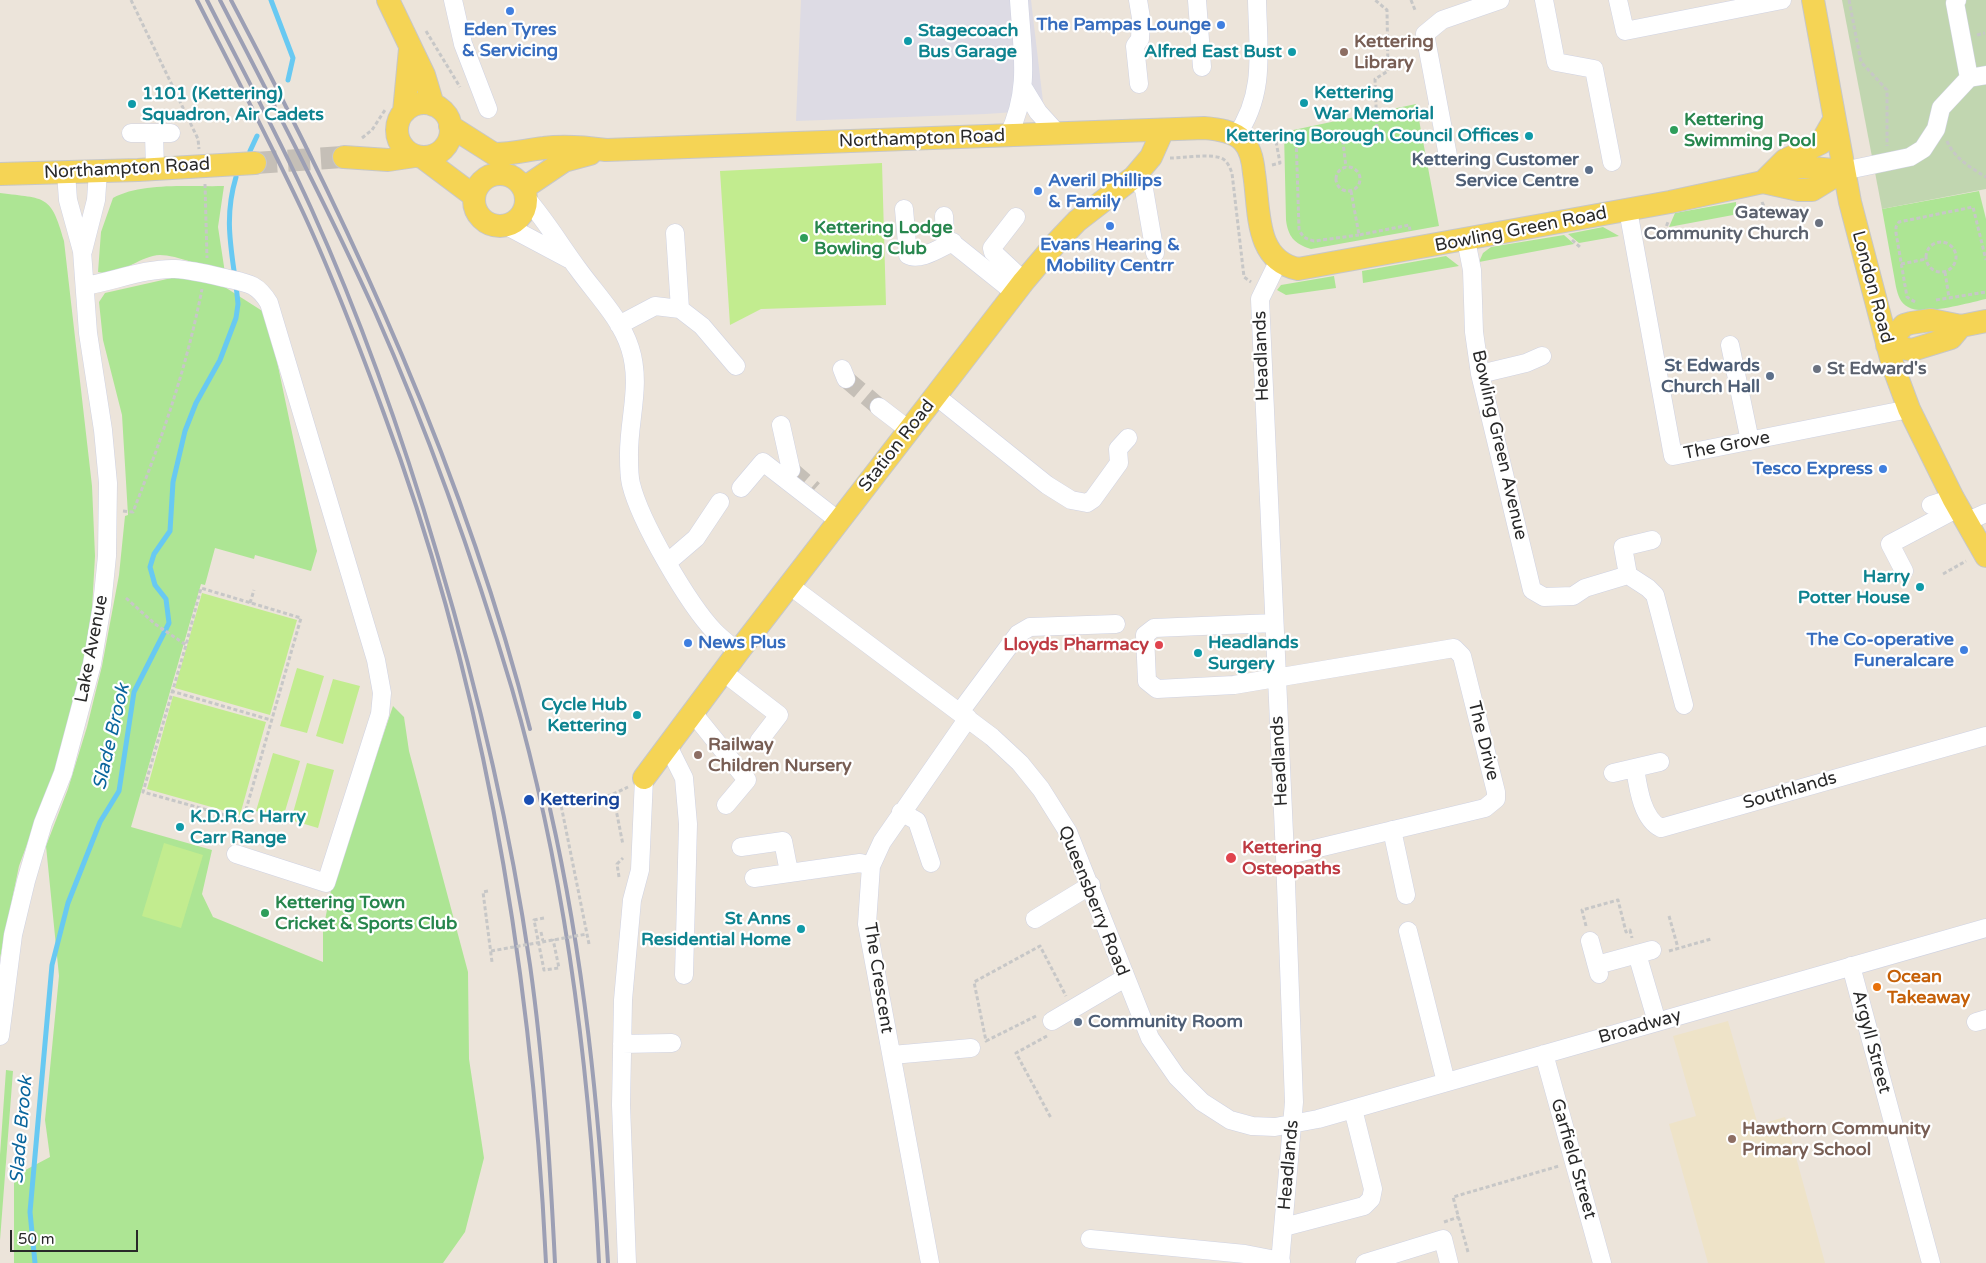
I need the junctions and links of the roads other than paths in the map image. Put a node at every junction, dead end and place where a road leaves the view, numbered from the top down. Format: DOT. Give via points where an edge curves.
graph roads {
  1 [pos="388,0"];
  2 [pos="453,0"];
  3 [pos="1019,0"];
  4 [pos="1138,0"];
  5 [pos="1196,0"];
  6 [pos="1257,0"];
  7 [pos="1500,0"];
  8 [pos="1544,0"];
  9 [pos="1618,0"];
  10 [pos="1782,0"];
  11 [pos="1813,0"];
  12 [pos="1957,0"];
  13 [pos="410,49"];
  14 [pos="1202,67"];
  15 [pos="1977,77"];
  16 [pos="1139,84"];
  17 [pos="1024,89"];
  18 [pos="433,105"];
  19 [pos="488,109"];
  20 [pos="398,110"];
  21 [pos="1834,120"];
  22 [pos="450,126"];
  23 [pos="1163,130"];
  24 [pos="131,133"];
  25 [pos="1058,134"];
  26 [pos="1008,136"];
  27 [pos="1236,136"];
  28 [pos="606,150"];
  29 [pos="419,156"];
  30 [pos="1448,156"];
  31 [pos="1612,162"];
  32 [pos="255,164"];
  33 [pos="499,167"];
  34 [pos="155,170"];
  35 [pos="1843,171"];
  36 [pos="98,172"];
  37 [pos="66,173"];
  38 [pos="0,174"];
  39 [pos="1134,177"];
  40 [pos="1768,177"];
  41 [pos="1812,190"];
  42 [pos="526,194"];
  43 [pos="474,196"];
  44 [pos="904,209"];
  45 [pos="1628,210"];
  46 [pos="1852,213"];
  47 [pos="944,216"];
  48 [pos="1016,217"];
  49 [pos="507,226"];
  50 [pos="675,233"];
  51 [pos="1466,240"];
  52 [pos="952,242"];
  53 [pos="82,251"];
  54 [pos="1155,253"];
  55 [pos="572,260"];
  56 [pos="1278,262"];
  57 [pos="85,286"];
  58 [pos="1019,287"];
  59 [pos="680,309"];
  60 [pos="1986,321"];
  61 [pos="619,325"];
  62 [pos="1887,344"];
  63 [pos="1730,345"];
  64 [pos="1542,356"];
  65 [pos="736,366"];
  66 [pos="1480,374"];
  67 [pos="936,396"];
  68 [pos="879,407"];
  69 [pos="1909,409"];
  70 [pos="781,425"];
  71 [pos="909,430"];
  72 [pos="1128,438"];
  73 [pos="1750,441"];
  74 [pos="791,470"];
  75 [pos="741,488"];
  76 [pos="814,490"];
  77 [pos="720,502"];
  78 [pos="1930,505"];
  79 [pos="1966,510"];
  80 [pos="842,517"];
  81 [pos="1652,540"];
  82 [pos="1976,558"];
  83 [pos="668,562"];
  84 [pos="1904,571"];
  85 [pos="1628,575"];
  86 [pos="789,585"];
  87 [pos="1274,623"];
  88 [pos="1116,624"];
  89 [pos="738,652"];
  90 [pos="723,672"];
  91 [pos="1276,678"];
  92 [pos="1684,705"];
  93 [pos="694,713"];
  94 [pos="964,715"];
  95 [pos="1986,736"];
  96 [pos="759,741"];
  97 [pos="668,746"];
  98 [pos="1660,762"];
  99 [pos="1635,768"];
  100 [pos="1613,773"];
  101 [pos="644,778"];
  102 [pos="726,805"];
  103 [pos="901,812"];
  104 [pos="1392,830"];
  105 [pos="741,847"];
  106 [pos="236,854"];
  107 [pos="1285,856"];
  108 [pos="931,863"];
  109 [pos="871,866"];
  110 [pos="789,872"];
  111 [pos="754,878"];
  112 [pos="1091,886"];
  113 [pos="1406,895"];
  114 [pos="1035,919"];
  115 [pos="1986,928"];
  116 [pos="1408,931"];
  117 [pos="1590,941"];
  118 [pos="1851,966"];
  119 [pos="684,975"];
  120 [pos="1125,978"];
  121 [pos="1052,1021"];
  122 [pos="1657,1022"];
  123 [pos="0,1036"];
  124 [pos="672,1043"];
  125 [pos="622,1044"];
  126 [pos="971,1048"];
  127 [pos="1544,1054"];
  128 [pos="892,1055"];
  129 [pos="1446,1082"];
  130 [pos="1353,1109"];
  131 [pos="1293,1125"];
  132 [pos="1284,1227"];
  133 [pos="1090,1238"];
  134 [pos="1280,1262"];
  135 [pos="628,1263"];
  136 [pos="930,1263"];
  137 [pos="1365,1263"];
  138 [pos="1450,1263"];
  139 [pos="1602,1263"];
  140 [pos="1931,1263"];
  1 -- 13 [label="main road"];
  2 -- 19 [label="street" via="462,44"];
  3 -- 17 [label="street"];
  4 -- 16 [label="street" via="1140,39 1135,46"];
  5 -- 14 [label="street"];
  6 -- 27 [label="street" via="1258,85 1247,120"];
  7 -- 30 [label="street" via="1442,20 1425,34"];
  8 -- 31 [label="street" via="1556,62 1594,69"];
  9 -- 10 [label="street" via="1625,31"];
  11 -- 21 [label="main road, London Road"];
  12 -- 15 [label="street" via="1955,3"];
  13 -- 18 [label="main road" via="424,75"];
  13 -- 20 [label="main road"];
  15 -- 35 [label="street" via="1941,108 1936,128 1923,149 1910,157"];
  17 -- 25 [label="street" via="1038,112"];
  17 -- 26 [label="street" via="1019,114"];
  18 -- 20 [label="main road" via="418,104"];
  18 -- 22 [label="main road" via="444,113"];
  20 -- 29 [label="main road" via="398,137 404,148"];
  20 -- 29 [label="main road" via="390,136 344,157 388,160"];
  21 -- 35 [label="main road, London Road"];
  21 -- 40 [label="main road" via="1821,143 1785,160"];
  22 -- 29 [label="main road" via="450,135 440,151 432,156"];
  22 -- 33 [label="main road"];
  23 -- 25 [label="main road, Northampton Road"];
  23 -- 27 [label="main road, Northampton Road" via="1204,128"];
  23 -- 39 [label="main road, Station Road" via="1151,157"];
  24 -- 34 [label="street" via="163,133"];
  25 -- 26 [label="main road, Northampton Road"];
  26 -- 28 [label="main road, Northampton Road"];
  27 -- 56 [label="main road" via="1251,155 1264,243"];
  28 -- 33 [label="main road, Northampton Road" via="578,146 545,148 516,154"];
  28 -- 42 [label="main road, Northampton Road" via="564,161"];
  29 -- 43 [label="main road"];
  32 -- 34 [label="main road, Northampton Road"];
  33 -- 42 [label="main road" via="512,176"];
  33 -- 43 [label="main road" via="483,180"];
  34 -- 36 [label="main road, Northampton Road"];
  35 -- 40 [label="main road, Bowling Green Road" via="1802,167"];
  35 -- 41 [label="main road"];
  35 -- 46 [label="main road, London Road"];
  36 -- 37 [label="main road, Northampton Road"];
  36 -- 53 [label="street, Lake Avenue" via="96,200"];
  37 -- 38 [label="main road, Northampton Road"];
  37 -- 53 [label="street, Lake Avenue" via="68,200"];
  39 -- 54 [label="street" via="1144,189"];
  39 -- 58 [label="main road, Station Road" via="1077,222"];
  40 -- 41 [label="main road, Bowling Green Road" via="1798,190"];
  40 -- 45 [label="main road, Bowling Green Road"];
  41 -- 46 [label="main road" via="1833,201 1840,209"];
  42 -- 49 [label="main road" via="522,216"];
  42 -- 55 [label="street"];
  43 -- 49 [label="main road" via="479,216 487,223"];
  44 -- 52 [label="street" via="910,257 918,257"];
  45 -- 51 [label="main road, Bowling Green Road"];
  45 -- 73 [label="street, The Grove" via="1673,456"];
  46 -- 62 [label="main road, London Road"];
  47 -- 52 [label="street" via="945,236"];
  48 -- 58 [label="street" via="992,252"];
  49 -- 55 [label="street"];
  50 -- 59 [label="street"];
  51 -- 56 [label="main road, Bowling Green Road" via="1316,267 1298,269"];
  51 -- 66 [label="street, Bowling Green Avenue" via="1472,270 1474,332"];
  52 -- 58 [label="street"];
  53 -- 57 [label="street, Lake Avenue"];
  55 -- 61 [label="street"];
  56 -- 87 [label="street, Headlands" via="1260,298"];
  57 -- 106 [label="street" via="155,270 174,269 210,274 251,284 261,290 269,303 376,660 382,693 380,714 326,883"];
  57 -- 123 [label="street, Lake Avenue" via="108,483 107,556 102,605 92,664 73,739 33,853 13,935"];
  58 -- 67 [label="main road, Station Road"];
  59 -- 61 [label="street" via="655,306"];
  59 -- 65 [label="street" via="702,326"];
  60 -- 62 [label="main road" via="1961,326 1931,320 1911,323 1904,325"];
  61 -- 83 [label="street" via="630,347 635,368 636,389 628,456 631,483 644,519"];
  62 -- 69 [label="main road, London Road"];
  63 -- 73 [label="street"];
  64 -- 66 [label="street"];
  66 -- 85 [label="street, Bowling Green Avenue" via="1532,590 1544,597 1573,596 1585,588"];
  67 -- 71 [label="main road, Station Road"];
  67 -- 72 [label="street" via="1048,485 1077,503 1087,503 1092,499 1119,463 1118,449"];
  68 -- 71 [label="street"];
  69 -- 73 [label="street, The Grove"];
  69 -- 79 [label="main road, London Road"];
  70 -- 74 [label="street"];
  71 -- 80 [label="main road, Station Road"];
  75 -- 80 [label="street" via="763,462"];
  76 -- 80 [label="street"];
  77 -- 83 [label="street" via="696,538"];
  78 -- 79 [label="street"];
  79 -- 82 [label="main road, London Road"];
  79 -- 84 [label="street" via="1890,544"];
  80 -- 86 [label="main road, Station Road"];
  81 -- 85 [label="street" via="1623,547"];
  83 -- 89 [label="street" via="714,631"];
  85 -- 92 [label="street" via="1655,595"];
  86 -- 89 [label="main road, Station Road"];
  86 -- 94 [label="street, Queensberry Road"];
  87 -- 91 [label="street, Headlands"];
  87 -- 91 [label="street" via="1154,628 1145,635 1147,680 1157,689"];
  88 -- 94 [label="street, The Crescent" via="1030,626 1018,634"];
  89 -- 90 [label="main road, Station Road"];
  90 -- 93 [label="main road, Station Road"];
  90 -- 96 [label="street" via="779,715"];
  91 -- 104 [label="street, The Drive" via="1447,647 1459,650 1496,799 1485,808"];
  91 -- 107 [label="street, Headlands"];
  93 -- 97 [label="main road, Station Road"];
  93 -- 102 [label="street" via="747,780"];
  94 -- 103 [label="street, The Crescent"];
  94 -- 112 [label="street, Queensberry Road" via="1020,763 1041,789 1068,832"];
  95 -- 99 [label="street, Southlands" via="1661,828 1650,821"];
  97 -- 101 [label="main road, Station Road"];
  97 -- 119 [label="street" via="684,778 688,824"];
  98 -- 99 [label="street"];
  99 -- 100 [label="street"];
  101 -- 125 [label="street" via="640,870 632,900"];
  103 -- 108 [label="street" via="917,821"];
  103 -- 109 [label="street, The Crescent"];
  104 -- 107 [label="street, The Drive"];
  104 -- 113 [label="street"];
  105 -- 110 [label="street" via="783,841"];
  107 -- 131 [label="street, Headlands"];
  109 -- 110 [label="street" via="860,863"];
  109 -- 128 [label="street, The Crescent" via="867,924"];
  110 -- 111 [label="street"];
  112 -- 114 [label="street"];
  112 -- 120 [label="street, Queensberry Road"];
  115 -- 118 [label="street, Broadway"];
  116 -- 129 [label="street"];
  117 -- 122 [label="street" via="1598,970 1645,952"];
  118 -- 122 [label="street, Broadway"];
  118 -- 140 [label="street, Argyll Street"];
  120 -- 121 [label="street"];
  120 -- 131 [label="street, Queensberry Road" via="1150,1038 1177,1076 1202,1102 1230,1120 1263,1127"];
  122 -- 127 [label="street, Broadway"];
  124 -- 125 [label="street"];
  125 -- 135 [label="street" via="622,1153"];
  126 -- 128 [label="street"];
  127 -- 129 [label="street, Broadway"];
  127 -- 139 [label="street, Garfield Street"];
  128 -- 136 [label="street, The Crescent"];
  129 -- 130 [label="street, Broadway"];
  130 -- 131 [label="street, Broadway"];
  130 -- 132 [label="street" via="1373,1189 1372,1199 1364,1206"];
  131 -- 132 [label="street, Headlands"];
  132 -- 134 [label="street, Headlands"];
  133 -- 134 [label="street" via="1245,1254"];
  137 -- 138 [label="street" via="1443,1239"];
}
